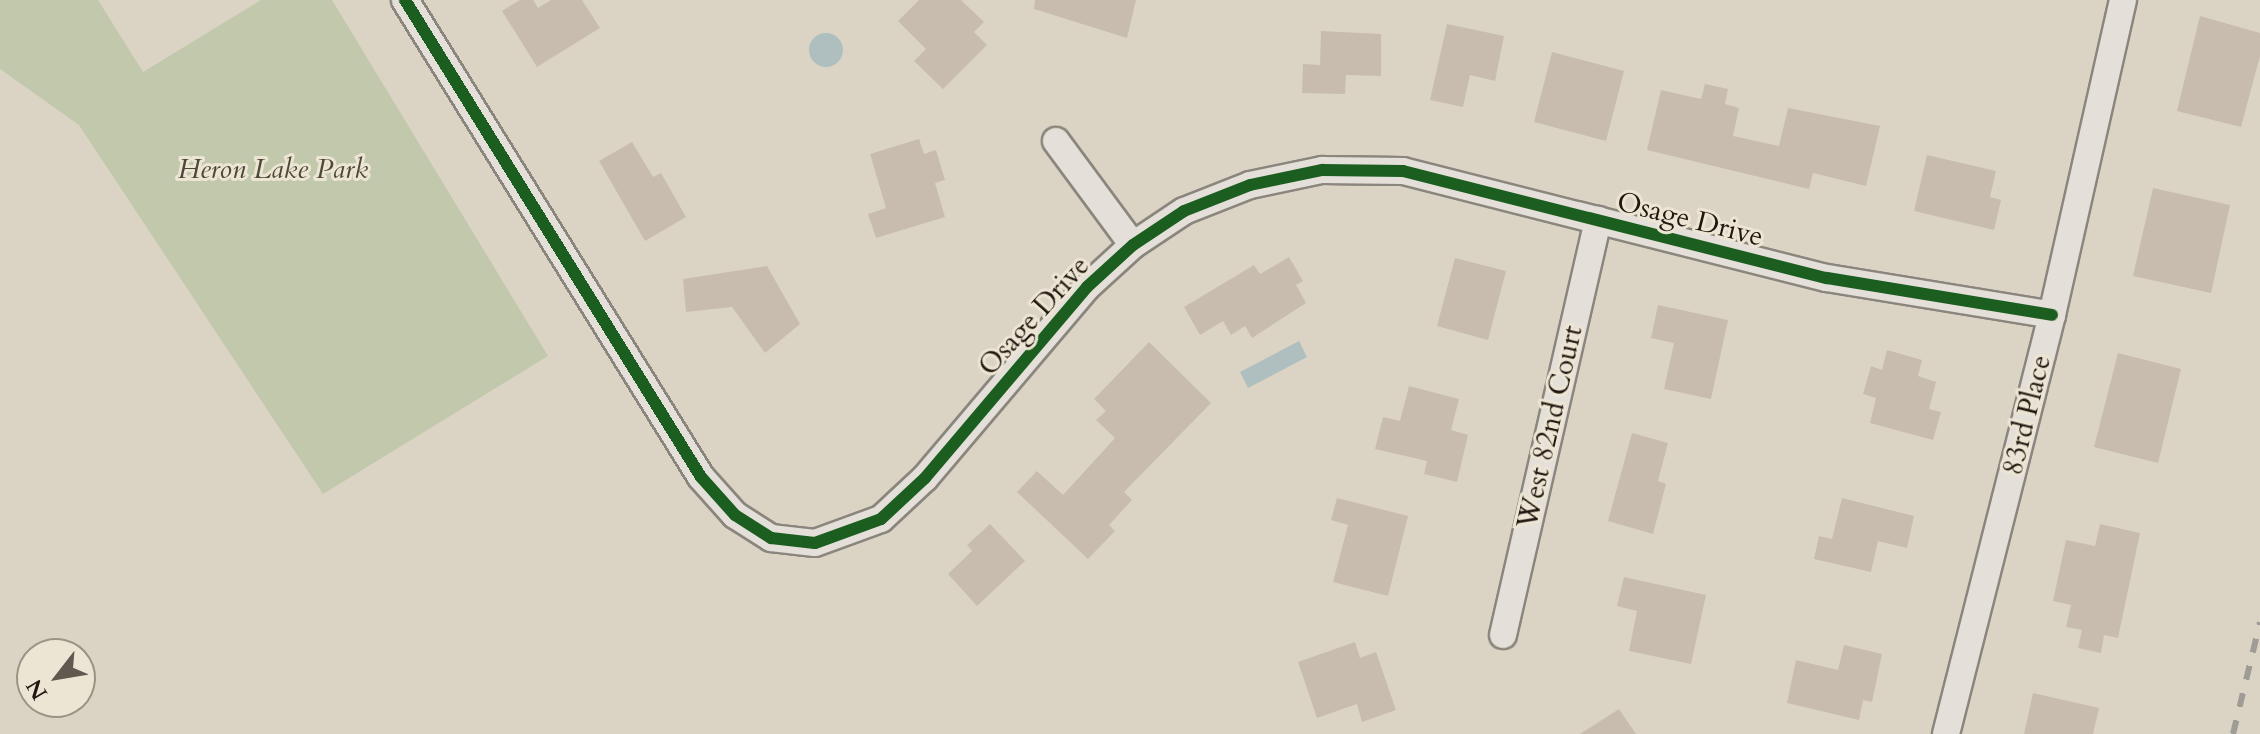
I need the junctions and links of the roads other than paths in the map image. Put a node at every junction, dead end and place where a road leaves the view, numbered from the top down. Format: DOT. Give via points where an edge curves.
graph roads {
  1 [pos="405,0"];
  2 [pos="2123,0"];
  3 [pos="1056,141"];
  4 [pos="1598,220"];
  5 [pos="1133,245"];
  6 [pos="2052,315"];
  7 [pos="1503,635"];
  8 [pos="1946,734"];
  1 -- 5 [label="street, Osage Drive" via="701,477 735,515 771,538 815,543 881,519 925,478 1087,287"];
  2 -- 6 [label="street, 83rd Place"];
  3 -- 5 [label="street"];
  4 -- 5 [label="street, Osage Drive" via="1403,171 1322,170 1250,185 1184,211"];
  4 -- 6 [label="street, Osage Drive" via="1827,278"];
  4 -- 7 [label="street, West 82nd Court"];
  6 -- 8 [label="street, 83rd Place"];
}
